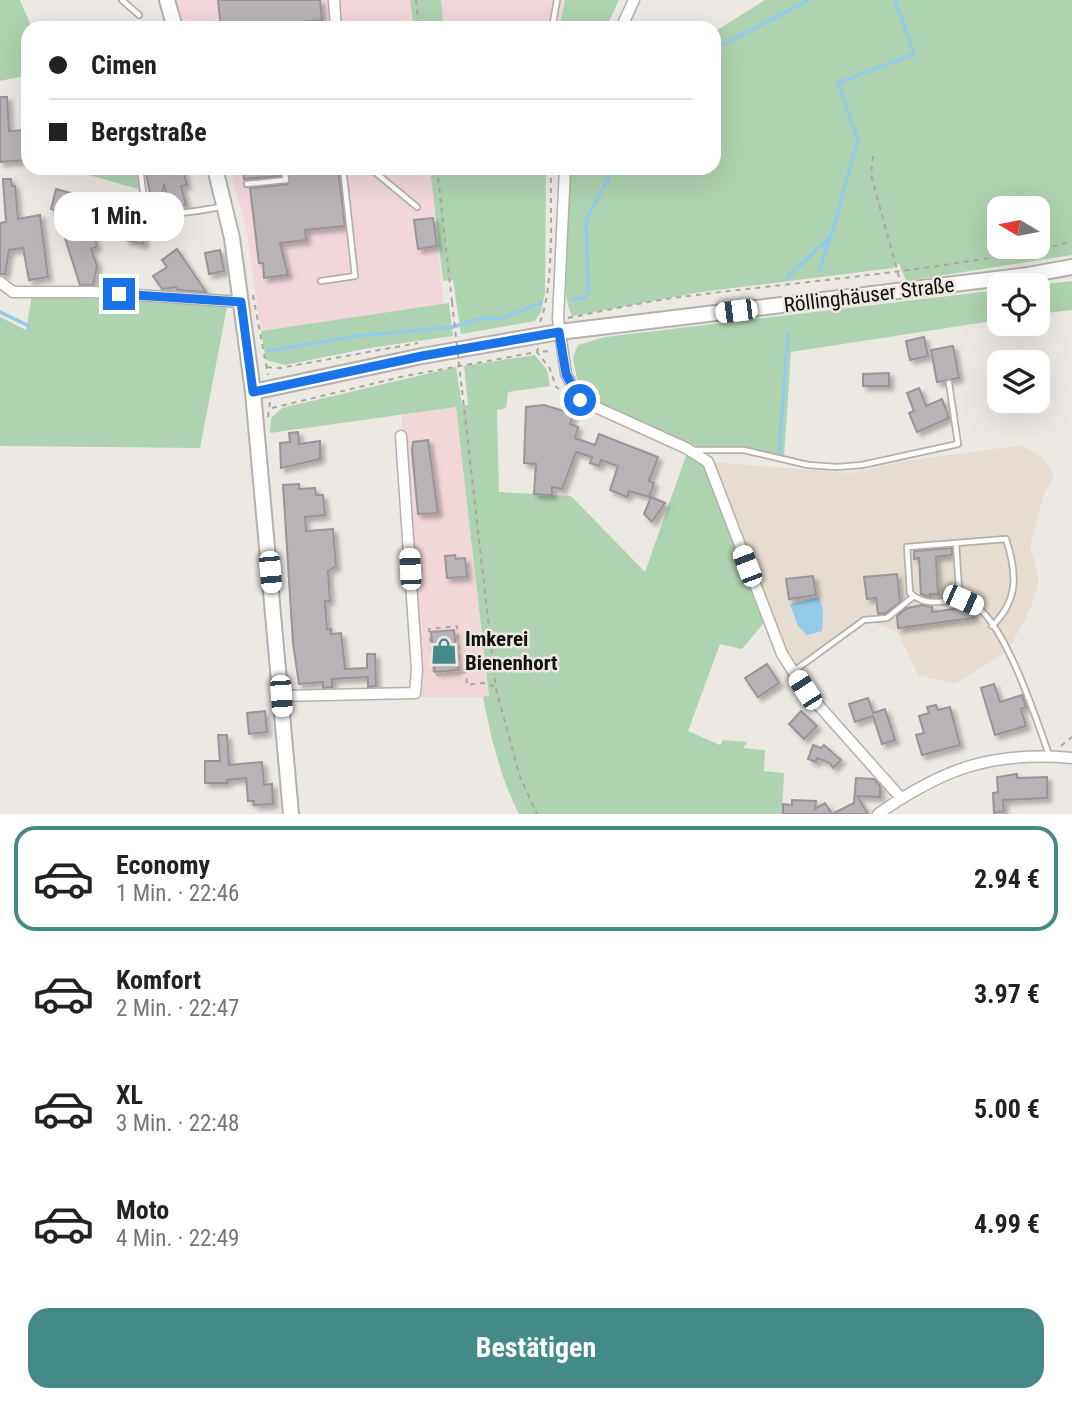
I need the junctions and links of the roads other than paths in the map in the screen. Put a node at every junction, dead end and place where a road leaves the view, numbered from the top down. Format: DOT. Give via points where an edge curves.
graph roads {
  1 [pos="122,0"];
  2 [pos="167,0"];
  3 [pos="334,0"];
  4 [pos="557,0"];
  5 [pos="634,0"];
  6 [pos="139,15"];
  7 [pos="173,21"];
  8 [pos="336,21"];
  9 [pos="553,21"];
  10 [pos="624,21"];
  11 [pos="140,175"];
  12 [pos="217,175"];
  13 [pos="285,175"];
  14 [pos="344,175"];
  15 [pos="378,175"];
  16 [pos="565,175"];
  17 [pos="247,184"];
  18 [pos="225,206"];
  19 [pos="417,207"];
  20 [pos="1072,267"];
  21 [pos="321,281"];
  22 [pos="0,282"];
  23 [pos="241,302"];
  24 [pos="559,332"];
  25 [pos="949,383"];
  26 [pos="253,392"];
  27 [pos="401,436"];
  28 [pos="688,450"];
  29 [pos="956,543"];
  30 [pos="914,596"];
  31 [pos="963,600"];
  32 [pos="992,626"];
  33 [pos="793,671"];
  34 [pos="281,696"];
  35 [pos="1049,756"];
  36 [pos="1072,758"];
  37 [pos="901,798"];
  38 [pos="291,814"];
  39 [pos="878,814"];
  1 -- 6 [label="lane"];
  2 -- 7 [label="main road"];
  3 -- 8 [label="street"];
  4 -- 9 [label="lane"];
  5 -- 10 [label="street"];
  11 -- 18 [label="lane" via="145,207 153,211 168,214"];
  12 -- 18 [label="main road"];
  13 -- 17 [label="lane" via="286,180"];
  14 -- 21 [label="lane" via="355,275"];
  15 -- 19 [label="lane"];
  16 -- 24 [label="street"];
  18 -- 23 [label="main road"];
  20 -- 24 [label="main road, Röllinghäuser Straße"];
  22 -- 23 [label="street" via="13,292"];
  23 -- 26 [label="main road"];
  24 -- 26 [label="main road, Röllinghäuser Straße"];
  24 -- 28 [label="street" via="566,374 580,400"];
  25 -- 28 [label="lane" via="958,443 837,467 808,466 744,450"];
  26 -- 34 [label="main road"];
  27 -- 34 [label="street" via="415,692"];
  28 -- 33 [label="street" via="708,462 767,619"];
  29 -- 30 [label="lane" via="907,547"];
  29 -- 31 [label="lane"];
  29 -- 32 [label="lane" via="1006,539 1016,580 1011,603"];
  30 -- 31 [label="lane" via="939,604"];
  30 -- 33 [label="lane" via="887,618 864,620"];
  31 -- 32 [label="lane" via="978,606"];
  32 -- 35 [label="lane" via="1022,681"];
  33 -- 37 [label="street"];
  34 -- 38 [label="main road"];
  35 -- 36 [label="street"];
  35 -- 37 [label="street" via="996,758 932,780"];
  37 -- 39 [label="street"];
}
